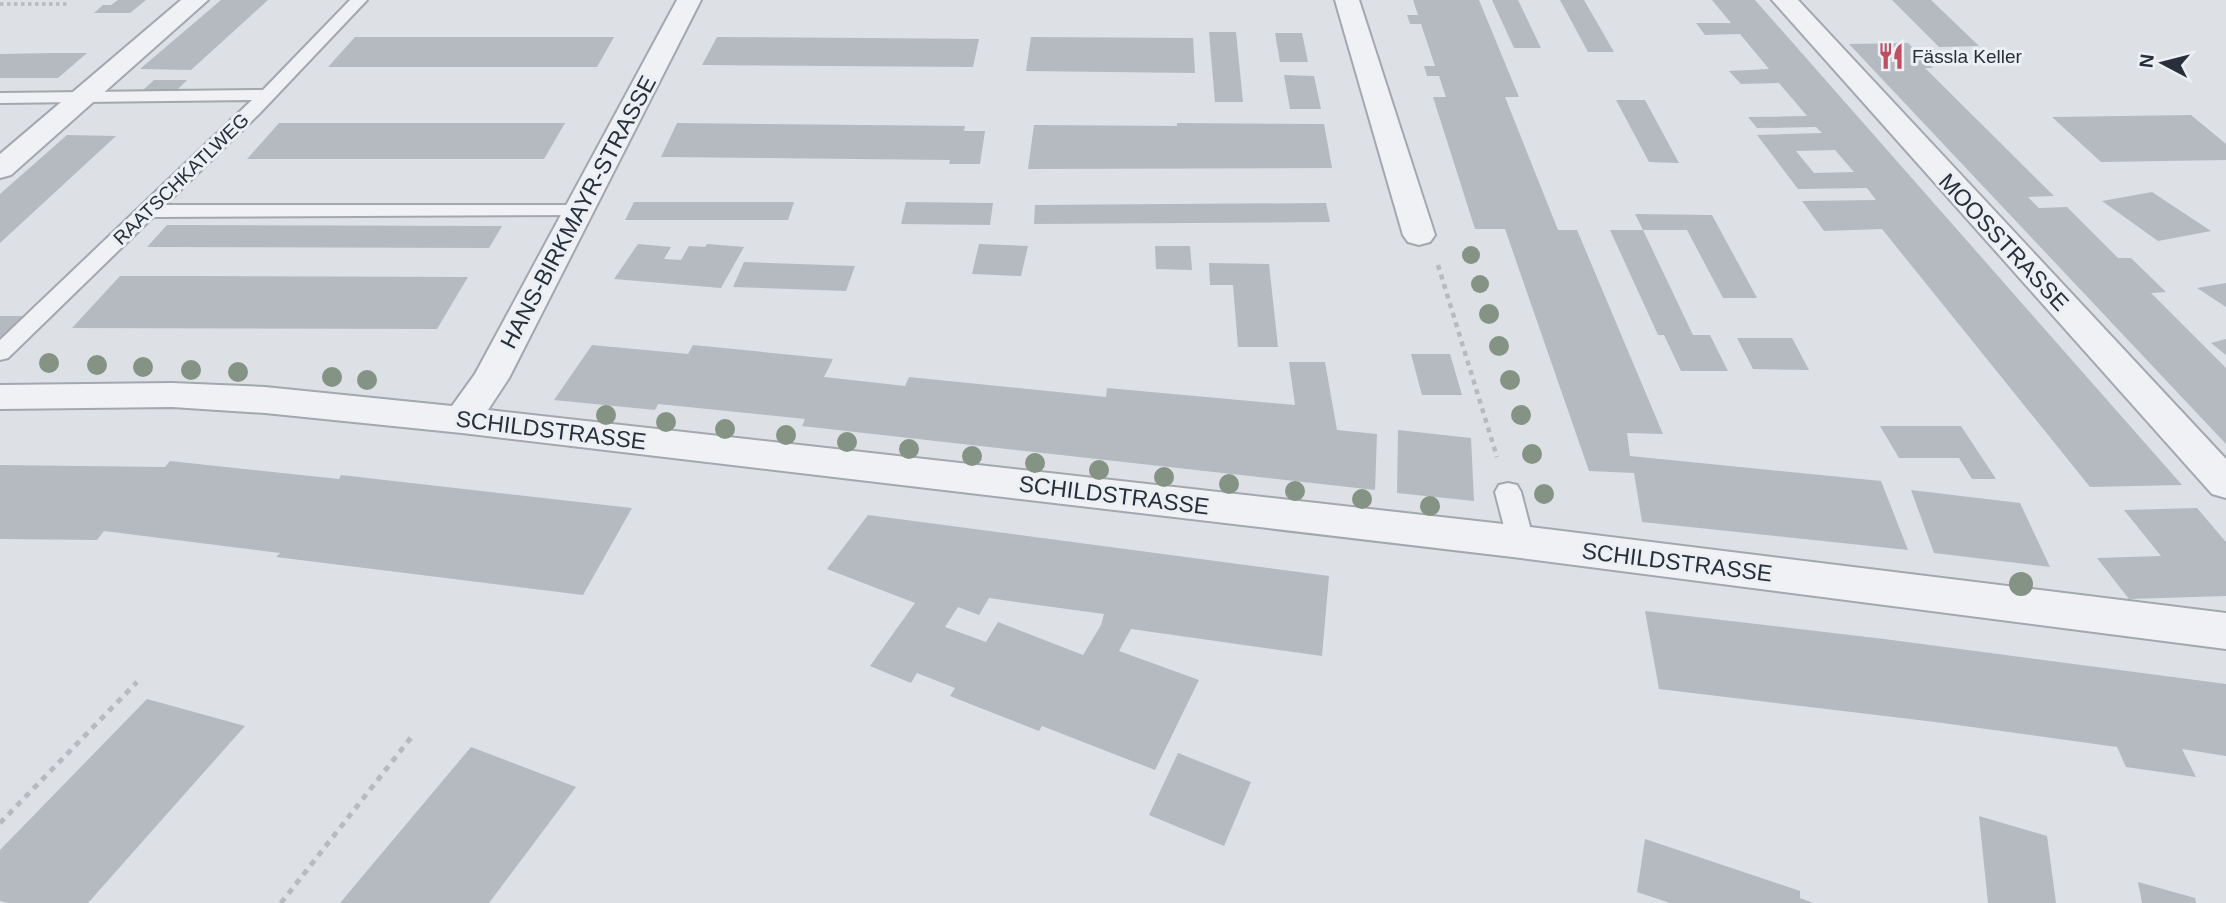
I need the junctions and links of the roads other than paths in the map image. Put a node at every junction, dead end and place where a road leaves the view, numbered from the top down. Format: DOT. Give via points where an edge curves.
graph roads {
  1 [pos="196,0"];
  2 [pos="359,0"];
  3 [pos="689,0"];
  4 [pos="1346,0"];
  5 [pos="1784,0"];
  6 [pos="267,96"];
  7 [pos="81,97"];
  8 [pos="0,98"];
  9 [pos="0,169"];
  10 [pos="148,211"];
  11 [pos="579,211"];
  12 [pos="1428,247"];
  13 [pos="0,353"];
  14 [pos="0,397"];
  15 [pos="462,420"];
  16 [pos="2226,484"];
  17 [pos="1508,492"];
  18 [pos="1521,542"];
  19 [pos="2226,631"];
  1 -- 7 [label="street"];
  2 -- 6 [label="lane, RAATSCHKATLWEG"];
  3 -- 11 [label="street, HANS-BIRKMAYR-STRASSE"];
  4 -- 12 [label="street"];
  5 -- 16 [label="street, MOOSSTRASSE"];
  6 -- 7 [label="lane"];
  6 -- 10 [label="lane, RAATSCHKATLWEG"];
  7 -- 8 [label="lane"];
  7 -- 9 [label="street"];
  10 -- 11 [label="lane"];
  10 -- 13 [label="lane, RAATSCHKATLWEG"];
  11 -- 15 [label="street, HANS-BIRKMAYR-STRASSE" via="491,378"];
  14 -- 15 [label="street, SCHILDSTRASSE" via="172,395"];
  15 -- 18 [label="street, SCHILDSTRASSE"];
  17 -- 18 [label="lane"];
  18 -- 19 [label="street, SCHILDSTRASSE"];
}
